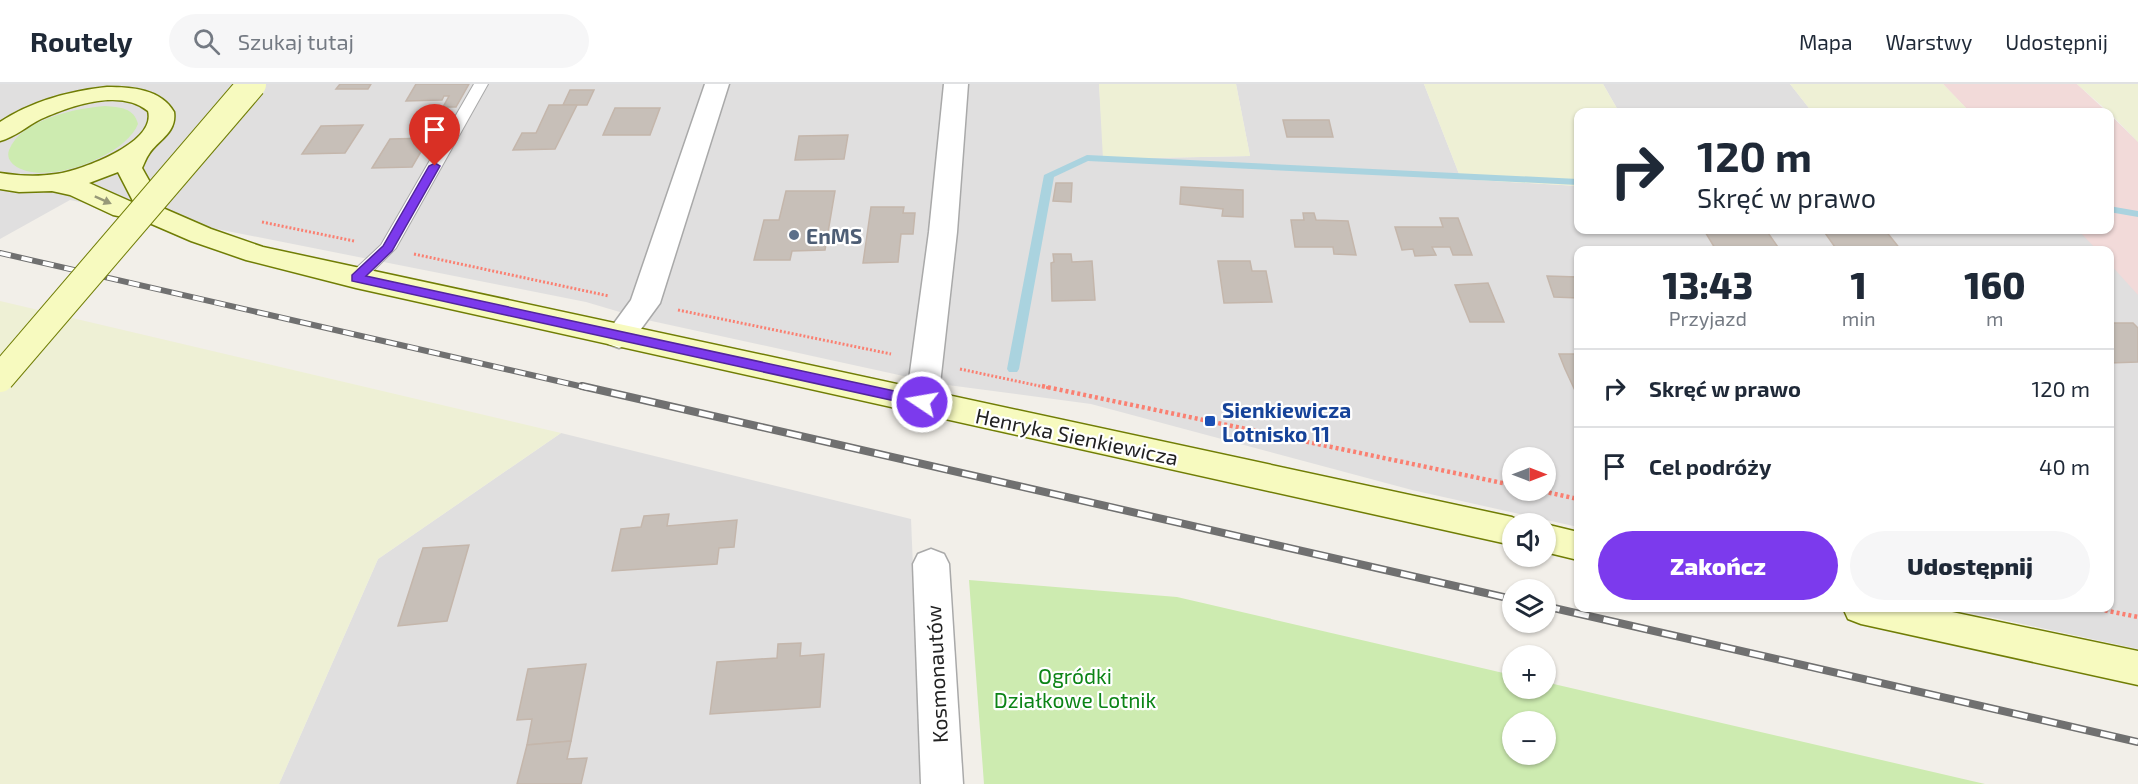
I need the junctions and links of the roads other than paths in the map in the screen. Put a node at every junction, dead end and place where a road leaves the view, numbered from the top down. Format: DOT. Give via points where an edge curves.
graph roads {
  1 [pos="113,84"];
  2 [pos="252,84"];
  3 [pos="481,84"];
  4 [pos="717,84"];
  5 [pos="956,84"];
  6 [pos="150,92"];
  7 [pos="83,97"];
  8 [pos="3,129"];
  9 [pos="138,150"];
  10 [pos="0,181"];
  11 [pos="53,183"];
  12 [pos="154,215"];
  13 [pos="356,278"];
  14 [pos="619,337"];
  15 [pos="0,378"];
  16 [pos="922,402"];
  17 [pos="1502,529"];
  18 [pos="1556,541"];
  19 [pos="1574,545"];
  20 [pos="931,564"];
  21 [pos="1879,612"];
  22 [pos="2138,668"];
  23 [pos="942,784"];
  1 -- 7 [label="main road"];
  2 -- 15 [label="main road, bridge"];
  3 -- 13 [label="lane" via="388,248"];
  4 -- 14 [label="street" via="645,303"];
  5 -- 16 [label="street"];
  6 -- 7 [label="main road"];
  6 -- 9 [label="main road" via="162,117 155,133"];
  7 -- 8 [label="main road" via="44,108"];
  9 -- 11 [label="main road" via="98,171"];
  9 -- 12 [label="main road" via="129,168"];
  10 -- 11 [label="main road"];
  11 -- 12 [label="main road, Henryka Sienkiewicza, one-way" via="79,189 123,209"];
  12 -- 13 [label="main road, Henryka Sienkiewicza" via="256,254"];
  13 -- 14 [label="main road, Henryka Sienkiewicza"];
  14 -- 16 [label="main road, Henryka Sienkiewicza"];
  16 -- 17 [label="main road, Henryka Sienkiewicza"];
  18 -- 19 [label="main road"];
  20 -- 23 [label="street, Kosmonautów"];
  21 -- 22 [label="main road"];
}
